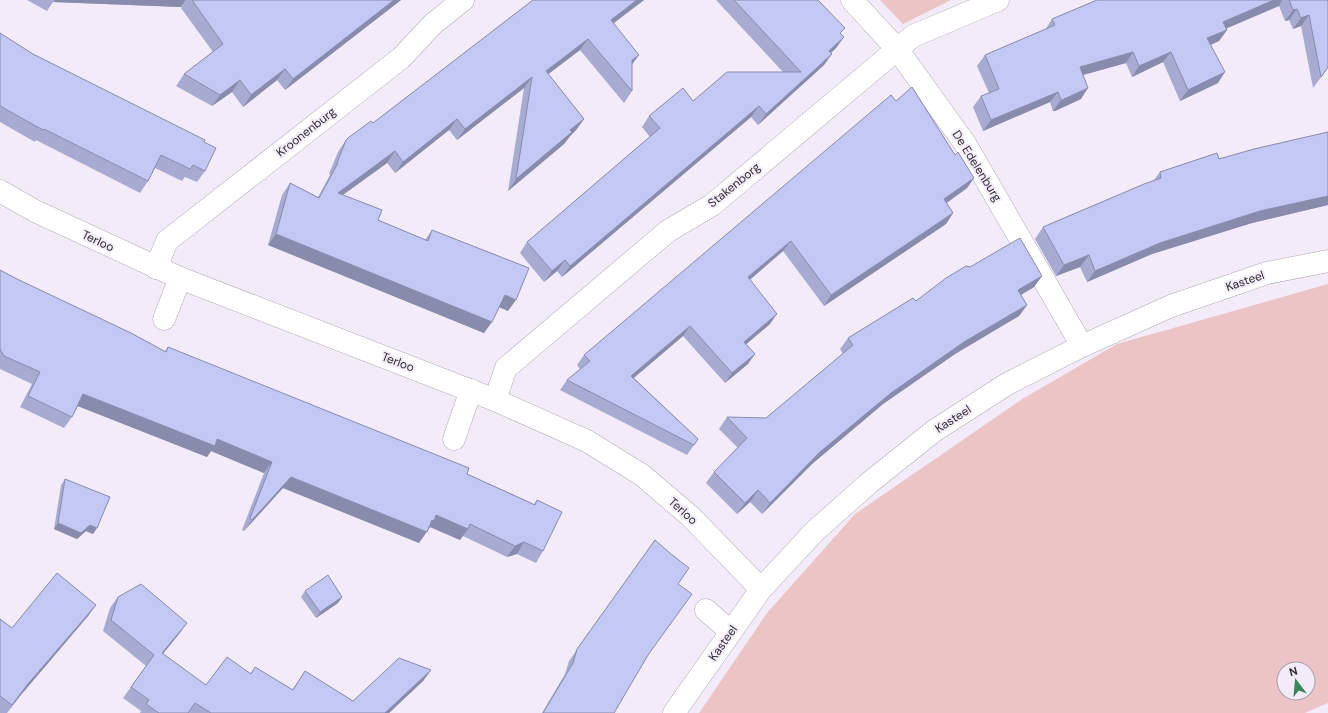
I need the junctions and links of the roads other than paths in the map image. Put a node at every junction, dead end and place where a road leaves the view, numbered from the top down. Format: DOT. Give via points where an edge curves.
graph roads {
  1 [pos="463,0"];
  2 [pos="852,0"];
  3 [pos="998,0"];
  4 [pos="897,49"];
  5 [pos="0,191"];
  6 [pos="1328,261"];
  7 [pos="156,268"];
  8 [pos="180,278"];
  9 [pos="164,319"];
  10 [pos="1082,346"];
  11 [pos="471,390"];
  12 [pos="495,400"];
  13 [pos="454,439"];
  14 [pos="761,589"];
  15 [pos="706,610"];
  16 [pos="730,632"];
  17 [pos="674,713"];
  1 -- 7 [label="street, Kroonenburg" via="433,24 401,58 167,241"];
  2 -- 4 [label="street, De Edelenburg"];
  3 -- 4 [label="street, Stakenborg" via="913,36"];
  4 -- 10 [label="street, De Edelenburg" via="966,145"];
  4 -- 12 [label="street, Stakenborg" via="712,205 668,231 506,368"];
  5 -- 7 [label="street, Terloo" via="35,211"];
  6 -- 10 [label="street, Kasteel" via="1267,273 1171,306"];
  7 -- 8 [label="street, Terloo"];
  8 -- 9 [label="street"];
  8 -- 11 [label="street, Terloo"];
  10 -- 14 [label="street, Kasteel" via="1007,384 934,431 815,530"];
  11 -- 12 [label="street, Terloo"];
  11 -- 13 [label="street"];
  12 -- 14 [label="street, Terloo" via="587,441 642,475 690,516"];
  14 -- 16 [label="street, Kasteel"];
  15 -- 16 [label="street"];
  16 -- 17 [label="street, Kasteel"];
}
